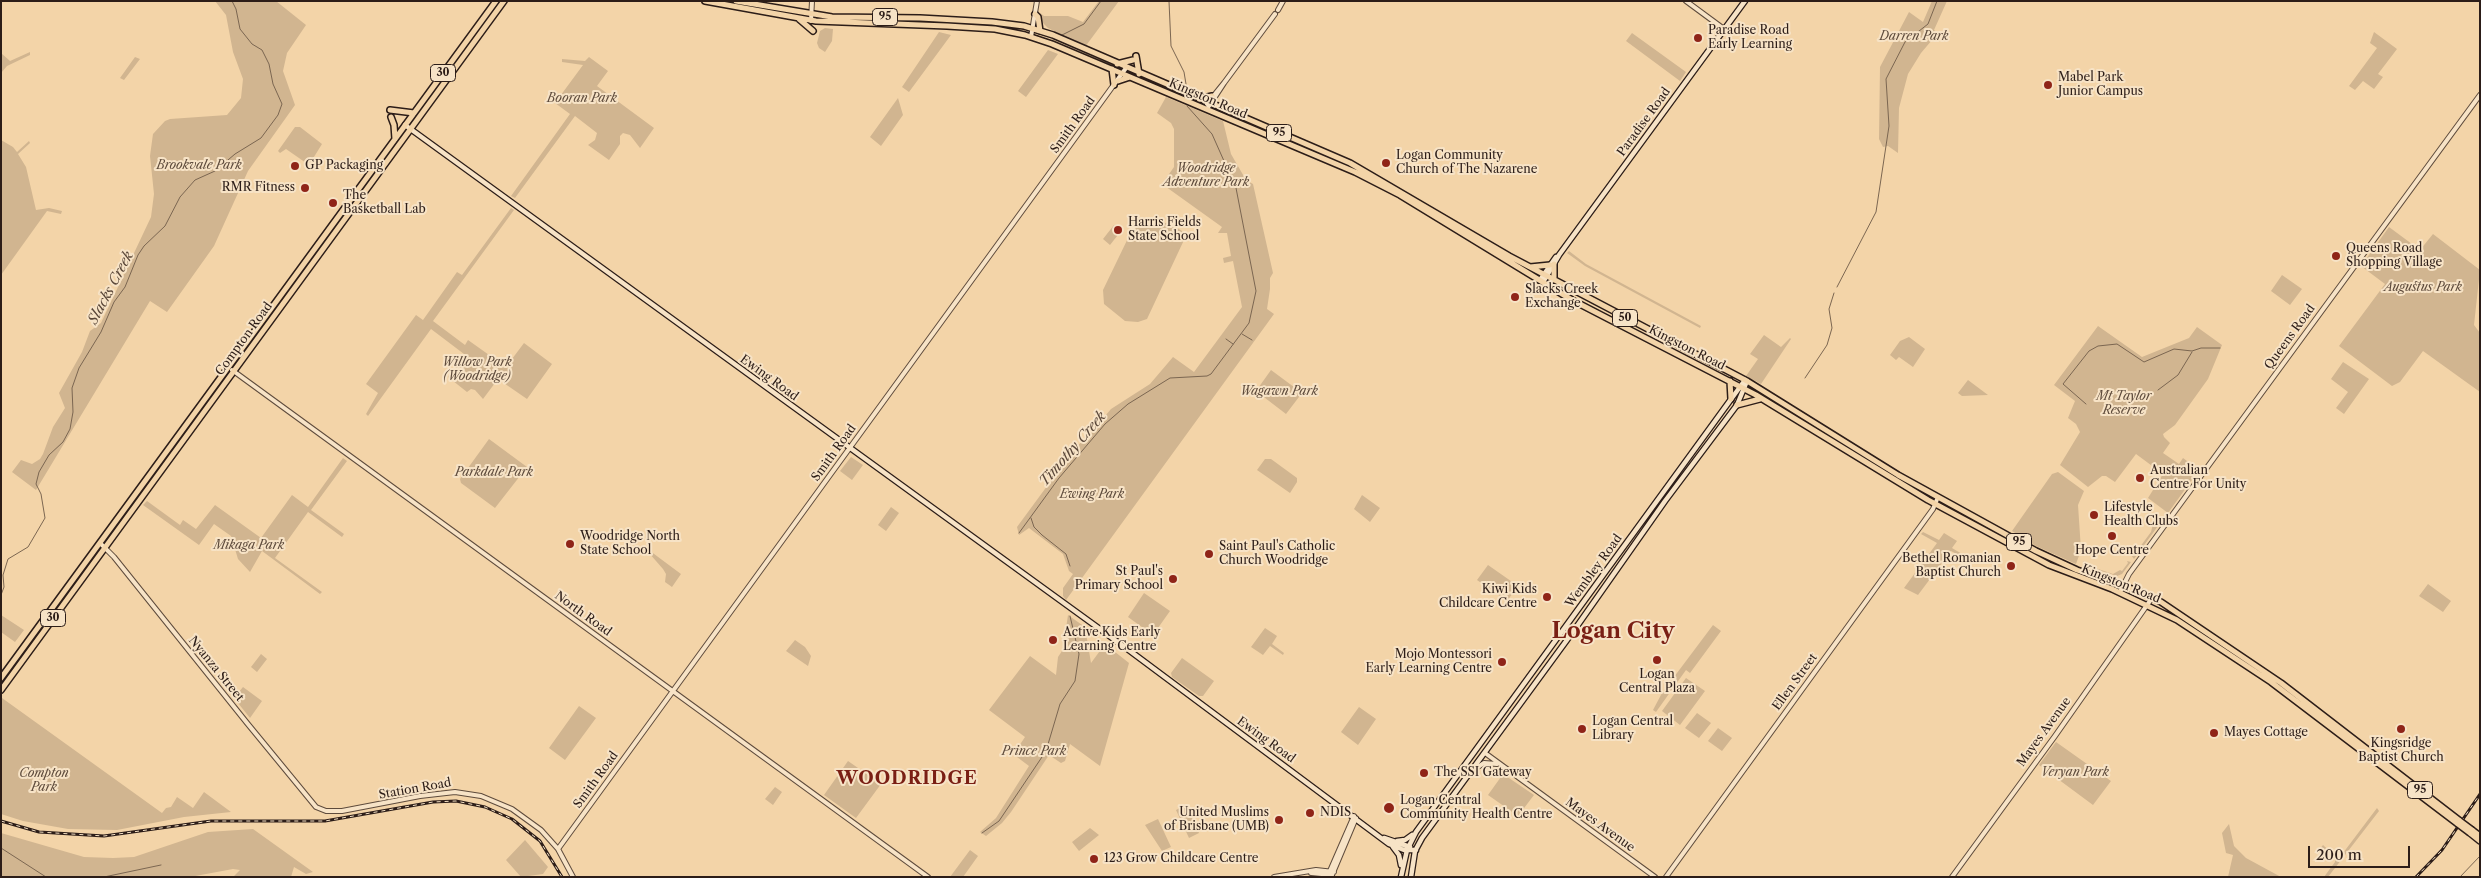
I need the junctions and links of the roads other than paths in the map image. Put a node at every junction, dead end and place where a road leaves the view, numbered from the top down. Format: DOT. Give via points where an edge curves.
graph roads {
  1 [pos="496,1"];
  2 [pos="504,1"];
  3 [pos="706,1"];
  4 [pos="736,1"];
  5 [pos="812,1"];
  6 [pos="1037,1"];
  7 [pos="1283,1"];
  8 [pos="1686,1"];
  9 [pos="1744,1"];
  10 [pos="1035,14"];
  11 [pos="811,18"];
  12 [pos="799,19"];
  13 [pos="825,22"];
  14 [pos="1033,28"];
  15 [pos="1724,29"];
  16 [pos="1040,31"];
  17 [pos="1031,37"];
  18 [pos="1116,64"];
  19 [pos="1126,68"];
  20 [pos="1112,69"];
  21 [pos="1123,74"];
  22 [pos="1139,74"];
  23 [pos="1131,77"];
  24 [pos="1116,83"];
  25 [pos="2480,95"];
  26 [pos="1214,96"];
  27 [pos="1198,99"];
  28 [pos="1207,106"];
  29 [pos="1216,107"];
  30 [pos="390,110"];
  31 [pos="414,113"];
  32 [pos="391,117"];
  33 [pos="405,125"];
  34 [pos="410,129"];
  35 [pos="395,139"];
  36 [pos="1552,264"];
  37 [pos="1530,267"];
  38 [pos="1545,275"];
  39 [pos="1554,280"];
  40 [pos="1541,281"];
  41 [pos="228,367"];
  42 [pos="234,371"];
  43 [pos="1730,381"];
  44 [pos="1746,381"];
  45 [pos="1742,388"];
  46 [pos="1731,399"];
  47 [pos="1760,399"];
  48 [pos="1737,405"];
  49 [pos="850,448"];
  50 [pos="1938,498"];
  51 [pos="1936,504"];
  52 [pos="100,543"];
  53 [pos="105,547"];
  54 [pos="2123,585"];
  55 [pos="2120,592"];
  56 [pos="2152,598"];
  57 [pos="2148,605"];
  58 [pos="1,678"];
  59 [pos="1,690"];
  60 [pos="673,691"];
  61 [pos="2301,698"];
  62 [pos="2308,710"];
  63 [pos="1479,748"];
  64 [pos="1485,753"];
  65 [pos="1501,765"];
  66 [pos="1472,770"];
  67 [pos="316,807"];
  68 [pos="1355,817"];
  69 [pos="2459,822"];
  70 [pos="2471,831"];
  71 [pos="1416,832"];
  72 [pos="2480,836"];
  73 [pos="2480,841"];
  74 [pos="1390,843"];
  75 [pos="558,848"];
  76 [pos="1407,848"];
  77 [pos="1416,850"];
  78 [pos="1402,871"];
  79 [pos="1286,876"];
  80 [pos="573,877"];
  81 [pos="928,877"];
  82 [pos="1274,877"];
  83 [pos="1401,877"];
  84 [pos="1411,877"];
  85 [pos="1655,877"];
  86 [pos="1666,877"];
  87 [pos="1952,877"];
  1 -- 31 [label="main road, Compton Road / 30"];
  2 -- 34 [label="main road, Compton Road / 30"];
  3 -- 12 [label="main road, Kingston Road / 95"];
  4 -- 11 [label="main road, Kingston Road / 95"];
  5 -- 11 [label="street"];
  6 -- 10 [label="street"];
  7 -- 26 [label="street"];
  8 -- 15 [label="street"];
  9 -- 15 [label="main road, Paradise Road"];
  10 -- 14 [label="street"];
  10 -- 16 [label="main road"];
  11 -- 12 [label="main road, Kingston Road / 95"];
  11 -- 13 [label="main road, Kingston Road / 95"];
  11 -- 14 [label="main road, Kingston Road / 95" via="992,22"];
  12 -- 13 [label="main road" via="813,32"];
  13 -- 17 [label="main road, Kingston Road / 95" via="988,28"];
  14 -- 16 [label="main road, Kingston Road / 95"];
  14 -- 17 [label="street"];
  15 -- 36 [label="main road, Paradise Road"];
  16 -- 18 [label="main road, Kingston Road / 95"];
  17 -- 20 [label="main road, Kingston Road / 95"];
  18 -- 19 [label="main road, Kingston Road / 95"];
  18 -- 22 [label="main road" via="1134,58"];
  19 -- 21 [label="street, Smith Road"];
  19 -- 22 [label="main road, Kingston Road / 95"];
  20 -- 21 [label="main road, Kingston Road / 95"];
  20 -- 24 [label="main road"];
  21 -- 23 [label="main road, Kingston Road / 95"];
  21 -- 24 [label="street, Smith Road"];
  22 -- 27 [label="main road, Kingston Road / 95"];
  23 -- 24 [label="main road"];
  23 -- 28 [label="main road, Kingston Road / 95"];
  24 -- 49 [label="street, Smith Road"];
  25 -- 54 [label="street, Queens Road"];
  26 -- 27 [label="main road"];
  26 -- 28 [label="street"];
  26 -- 29 [label="main road"];
  27 -- 28 [label="main road, Kingston Road / 95"];
  28 -- 29 [label="main road, Kingston Road / 95"];
  28 -- 40 [label="main road, Kingston Road / 95" via="1383,186"];
  29 -- 37 [label="main road, Kingston Road / 95" via="1366,171"];
  30 -- 31 [label="main road"];
  31 -- 33 [label="main road, Compton Road / 30"];
  32 -- 35 [label="main road"];
  33 -- 34 [label="main road, Ewing Road"];
  33 -- 35 [label="main road, Compton Road / 30"];
  34 -- 42 [label="main road, Compton Road / 30"];
  34 -- 49 [label="main road, Ewing Road"];
  35 -- 41 [label="main road, Compton Road / 30"];
  36 -- 37 [label="main road"];
  36 -- 38 [label="main road, Paradise Road"];
  36 -- 39 [label="main road"];
  37 -- 38 [label="main road, Kingston Road / 95"];
  38 -- 39 [label="main road, Kingston Road / 50"];
  38 -- 40 [label="main road, Paradise Road"];
  39 -- 44 [label="main road, Kingston Road / 50"];
  40 -- 43 [label="main road, Kingston Road / 50"];
  41 -- 42 [label="street, North Road"];
  41 -- 52 [label="main road, Compton Road / 30"];
  42 -- 53 [label="main road, Compton Road / 30"];
  42 -- 60 [label="street, North Road"];
  43 -- 45 [label="main road, Kingston Road / 95"];
  43 -- 46 [label="main road"];
  44 -- 45 [label="main road, Wembley Road"];
  44 -- 50 [label="main road, Kingston Road / 95"];
  45 -- 46 [label="main road, Wembley Road"];
  45 -- 47 [label="main road, Kingston Road / 95"];
  45 -- 48 [label="main road, Wembley Road"];
  46 -- 63 [label="main road, Wembley Road"];
  47 -- 48 [label="main road"];
  47 -- 51 [label="main road, Kingston Road / 95"];
  48 -- 64 [label="main road, Wembley Road"];
  49 -- 60 [label="street, Smith Road"];
  49 -- 68 [label="main road, Ewing Road"];
  50 -- 51 [label="street, Ellen Street"];
  50 -- 54 [label="main road, Kingston Road / 95" via="2058,562"];
  51 -- 55 [label="main road, Kingston Road / 95" via="2048,565"];
  51 -- 86 [label="street, Ellen Street"];
  52 -- 53 [label="street, Nyanza Street"];
  52 -- 58 [label="main road, Compton Road / 30"];
  53 -- 59 [label="main road, Compton Road / 30"];
  53 -- 67 [label="street, Nyanza Street"];
  54 -- 55 [label="street, Queens Road"];
  54 -- 56 [label="main road, Kingston Road / 95"];
  55 -- 57 [label="main road, Kingston Road / 95"];
  56 -- 57 [label="street, Mayes Avenue"];
  56 -- 61 [label="main road, Kingston Road / 95"];
  57 -- 62 [label="main road, Kingston Road / 95" via="2182,623 2260,674"];
  57 -- 87 [label="street, Mayes Avenue"];
  60 -- 75 [label="street, Smith Road"];
  60 -- 81 [label="street, North Road"];
  61 -- 62 [label="main road" via="2309,706"];
  61 -- 69 [label="main road, Kingston Road / 95"];
  62 -- 69 [label="main road, Kingston Road / 95"];
  63 -- 64 [label="main road"];
  63 -- 71 [label="main road, Wembley Road"];
  64 -- 65 [label="street, Mayes Avenue"];
  64 -- 66 [label="main road, Wembley Road"];
  65 -- 66 [label="street" via="1486,763"];
  65 -- 85 [label="street, Mayes Avenue"];
  66 -- 77 [label="main road, Wembley Road"];
  67 -- 75 [label="street, Station Road" via="342,811 426,794 464,792 496,801 522,815"];
  68 -- 74 [label="main road, Ewing Road"];
  68 -- 79 [label="street" via="1332,872"];
  69 -- 70 [label="main road, Kingston Road / 95, bridge"];
  70 -- 72 [label="main road, Kingston Road / 95"];
  70 -- 73 [label="main road, Kingston Road / 95"];
  71 -- 74 [label="main road" via="1406,840"];
  71 -- 76 [label="main road, Wembley Road"];
  74 -- 76 [label="main road, Ewing Road"];
  74 -- 78 [label="main road" via="1399,854"];
  75 -- 80 [label="street, Station Road"];
  76 -- 77 [label="main road, Ewing Road"];
  76 -- 78 [label="main road, Wembley Road"];
  77 -- 84 [label="main road, Wembley Road"];
  78 -- 83 [label="main road, Wembley Road"];
  79 -- 82 [label="street"];
}
